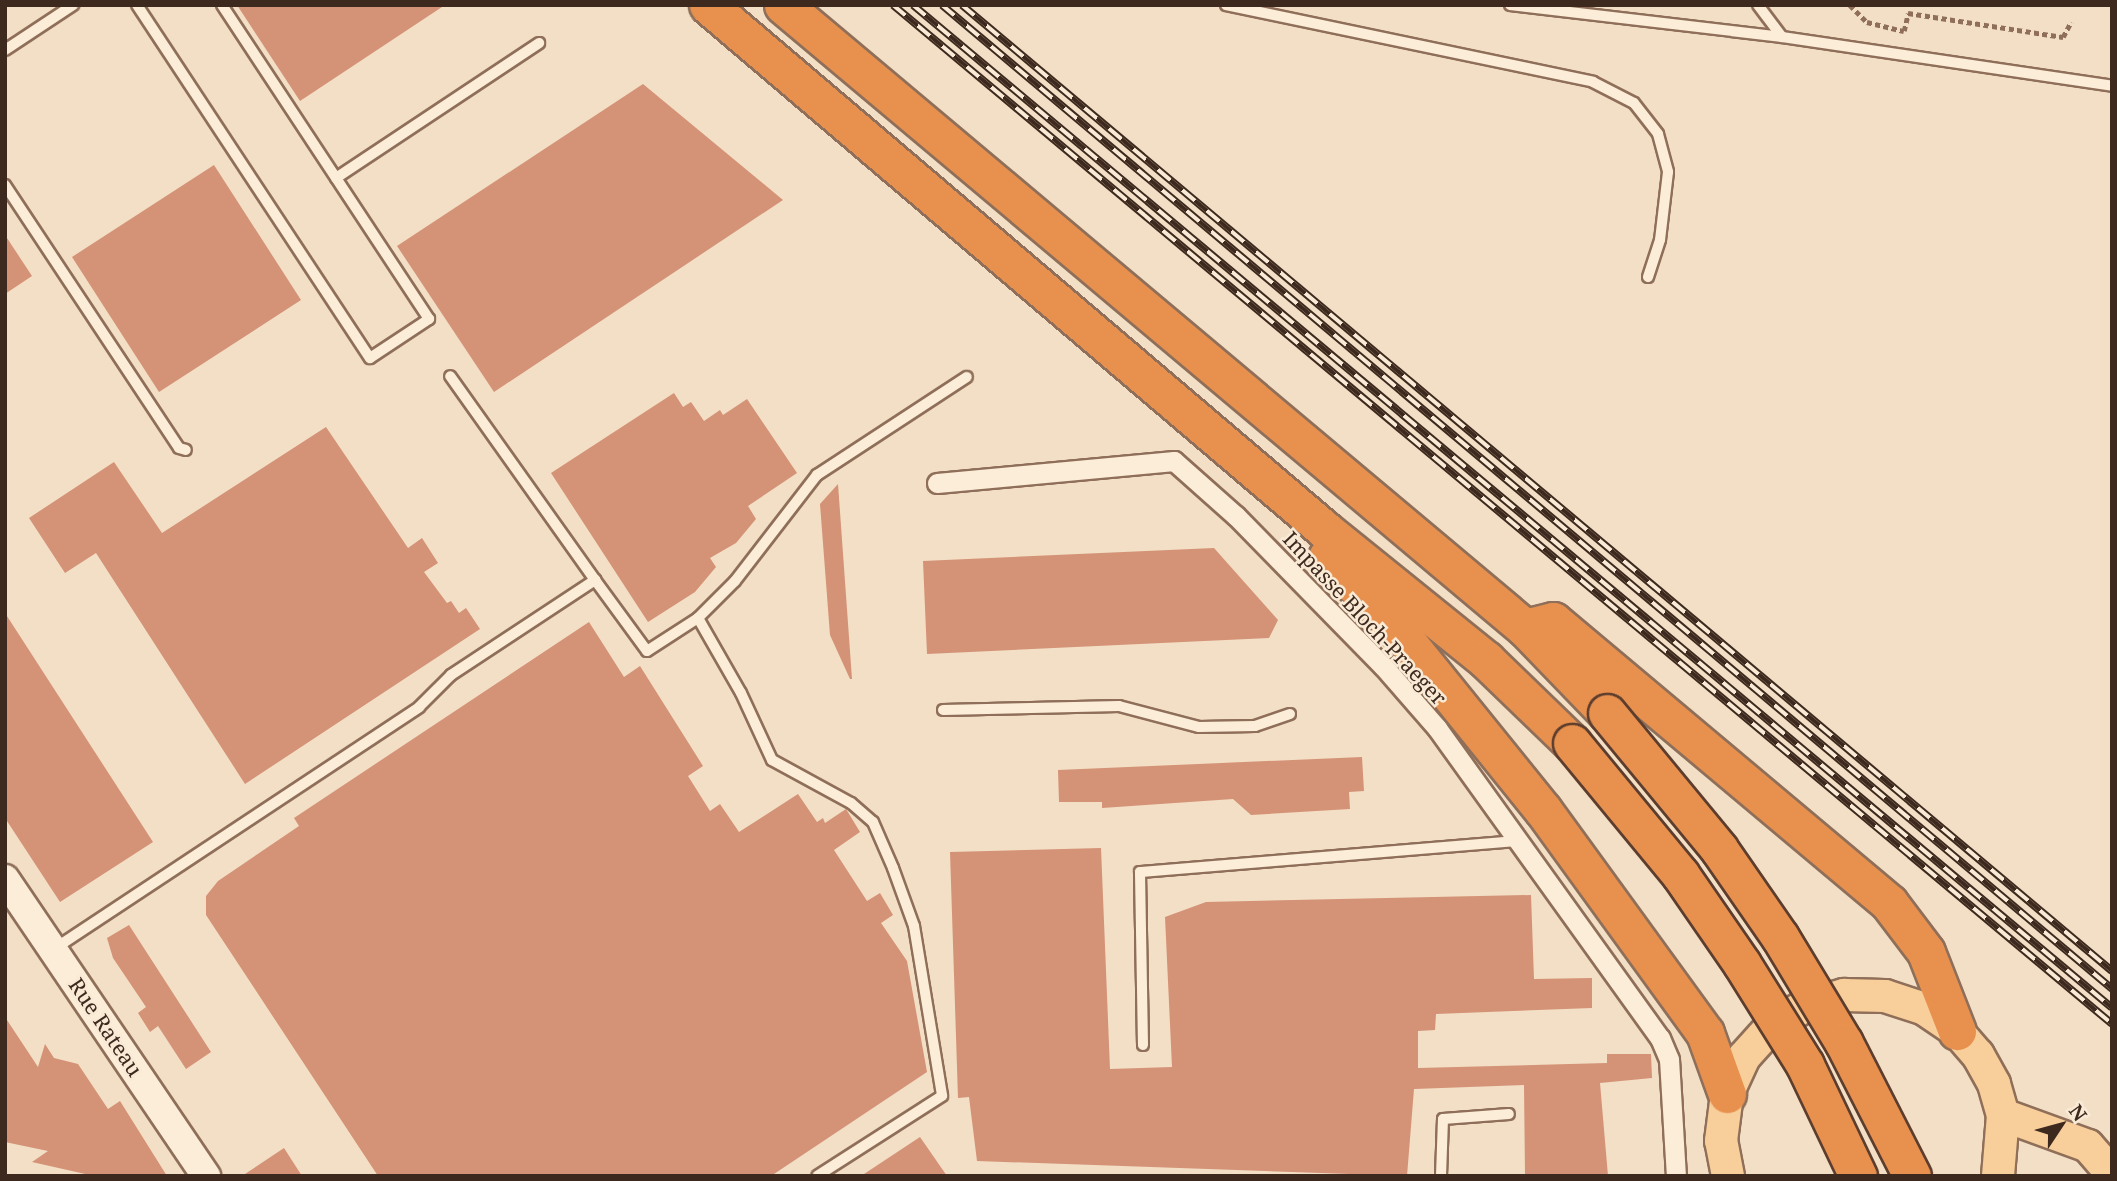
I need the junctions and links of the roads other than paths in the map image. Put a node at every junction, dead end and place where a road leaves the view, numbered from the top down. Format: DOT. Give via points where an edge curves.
graph roads {
  1 [pos="73,5"];
  2 [pos="137,5"];
  3 [pos="222,5"];
  4 [pos="708,5"];
  5 [pos="783,5"];
  6 [pos="1226,5"];
  7 [pos="1510,5"];
  8 [pos="1758,5"];
  9 [pos="1782,37"];
  10 [pos="539,43"];
  11 [pos="5,50"];
  12 [pos="2112,86"];
  13 [pos="336,178"];
  14 [pos="5,185"];
  15 [pos="1648,277"];
  16 [pos="450,376"];
  17 [pos="967,377"];
  18 [pos="186,450"];
  19 [pos="937,483"];
  20 [pos="1325,530"];
  21 [pos="595,580"];
  22 [pos="698,618"];
  23 [pos="1525,628"];
  24 [pos="943,710"];
  25 [pos="1290,714"];
  26 [pos="1518,841"];
  27 [pos="7,887"];
  28 [pos="53,949"];
  29 [pos="1957,1031"];
  30 [pos="1143,1045"];
  31 [pos="1727,1094"];
  32 [pos="1509,1114"];
  33 [pos="2003,1115"];
  34 [pos="2112,1174"];
  35 [pos="206,1176"];
  36 [pos="817,1176"];
  37 [pos="1441,1176"];
  38 [pos="1676,1176"];
  39 [pos="1728,1176"];
  40 [pos="1858,1176"];
  41 [pos="1912,1176"];
  42 [pos="1998,1176"];
  1 -- 11 [label="lane"];
  2 -- 13 [label="lane" via="370,358 429,319"];
  3 -- 13 [label="lane"];
  4 -- 20 [label="highway"];
  5 -- 23 [label="highway"];
  6 -- 15 [label="lane" via="1593,82 1634,103 1658,134 1668,172 1660,240"];
  7 -- 9 [label="lane"];
  8 -- 9 [label="lane"];
  9 -- 12 [label="lane"];
  10 -- 13 [label="lane"];
  14 -- 18 [label="lane" via="179,448"];
  16 -- 21 [label="lane"];
  17 -- 22 [label="lane" via="817,475 735,581"];
  19 -- 26 [label="street, Impasse Bloch-Praeger" via="1174,461 1236,516 1383,666 1437,728"];
  20 -- 31 [label="highway" via="1323,553 1396,628 1543,810 1705,1033"];
  20 -- 40 [label="highway, bridge" via="1486,660 1572,743 1680,874 1742,964 1805,1065"];
  21 -- 22 [label="lane" via="647,651"];
  21 -- 28 [label="lane" via="451,675 419,707"];
  22 -- 36 [label="lane" via="772,760 851,803 873,822 914,926 942,1096"];
  23 -- 29 [label="highway" via="1553,621 1889,903 1926,952"];
  23 -- 41 [label="highway, bridge" via="1607,713 1718,849 1780,937 1844,1043"];
  24 -- 25 [label="lane" via="1119,706 1199,727 1255,726"];
  26 -- 30 [label="lane" via="1140,872"];
  26 -- 38 [label="street, Impasse Bloch-Praeger" via="1660,1038 1669,1059"];
  27 -- 28 [label="street, Rue Rateau"];
  28 -- 35 [label="street, Rue Rateau"];
  29 -- 31 [label="main road" via="1923,1008 1885,996 1844,995 1805,1006 1771,1027 1744,1057"];
  29 -- 33 [label="main road" via="1979,1055"];
  31 -- 39 [label="main road" via="1721,1141"];
  32 -- 37 [label="lane" via="1443,1119"];
  33 -- 34 [label="main road" via="2088,1146"];
  33 -- 42 [label="main road"];
}
